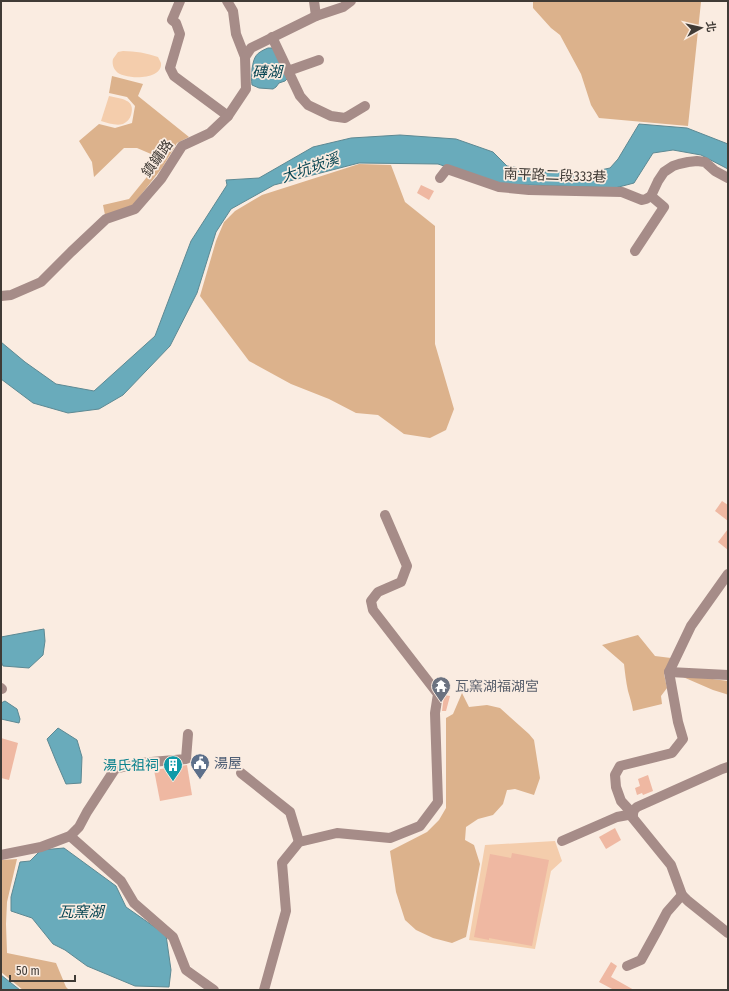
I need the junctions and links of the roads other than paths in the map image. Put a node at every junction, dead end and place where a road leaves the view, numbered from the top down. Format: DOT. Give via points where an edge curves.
graph roads {
  1 [pos="180,1"];
  2 [pos="227,1"];
  3 [pos="314,1"];
  4 [pos="351,1"];
  5 [pos="316,16"];
  6 [pos="272,37"];
  7 [pos="245,56"];
  8 [pos="319,60"];
  9 [pos="288,71"];
  10 [pos="365,106"];
  11 [pos="228,116"];
  12 [pos="440,178"];
  13 [pos="728,178"];
  14 [pos="651,196"];
  15 [pos="635,251"];
  16 [pos="1,296"];
  17 [pos="385,515"];
  18 [pos="728,574"];
  19 [pos="669,672"];
  20 [pos="728,675"];
  21 [pos="188,734"];
  22 [pos="728,767"];
  23 [pos="241,773"];
  24 [pos="633,814"];
  25 [pos="70,836"];
  26 [pos="562,841"];
  27 [pos="299,842"];
  28 [pos="1,855"];
  29 [pos="682,895"];
  30 [pos="728,933"];
  31 [pos="627,966"];
  32 [pos="214,990"];
  33 [pos="264,990"];
  1 -- 11 [label="street" via="172,20 180,34 170,68 174,76"];
  2 -- 7 [label="street" via="233,11 236,34"];
  3 -- 5 [label="street"];
  4 -- 5 [label="street" via="343,7"];
  5 -- 6 [label="street"];
  6 -- 7 [label="street" via="250,48"];
  6 -- 9 [label="street"];
  7 -- 11 [label="street, 鎮鏞路" via="246,89"];
  8 -- 9 [label="street"];
  9 -- 10 [label="street" via="300,96 308,105 331,116 345,118"];
  11 -- 16 [label="street, 鎮鏞路" via="210,132 182,146 161,179 135,209 106,219 41,282 12,295"];
  12 -- 14 [label="street, 南平路二段333巷" via="447,169 498,187 622,192 642,200"];
  13 -- 14 [label="street" via="705,162 679,164 664,172"];
  14 -- 15 [label="street" via="664,207"];
  17 -- 27 [label="street" via="407,566 400,582 378,592 371,601 373,610 438,694 435,713 438,802 420,826 390,838 337,833"];
  18 -- 19 [label="street" via="691,626"];
  19 -- 20 [label="street"];
  19 -- 24 [label="street" via="683,739 672,753 620,766 615,775 616,787 621,801"];
  21 -- 25 [label="street" via="186,759 140,763 115,769 79,827"];
  22 -- 24 [label="street" via="637,807"];
  23 -- 27 [label="street" via="290,812"];
  24 -- 26 [label="street" via="617,817"];
  24 -- 29 [label="street" via="632,817 671,865"];
  25 -- 28 [label="street" via="41,847"];
  25 -- 32 [label="street" via="120,881 134,903 173,937 186,970"];
  27 -- 33 [label="street" via="282,863 286,912"];
  29 -- 30 [label="street"];
  29 -- 31 [label="street" via="667,912 641,960"];
}
